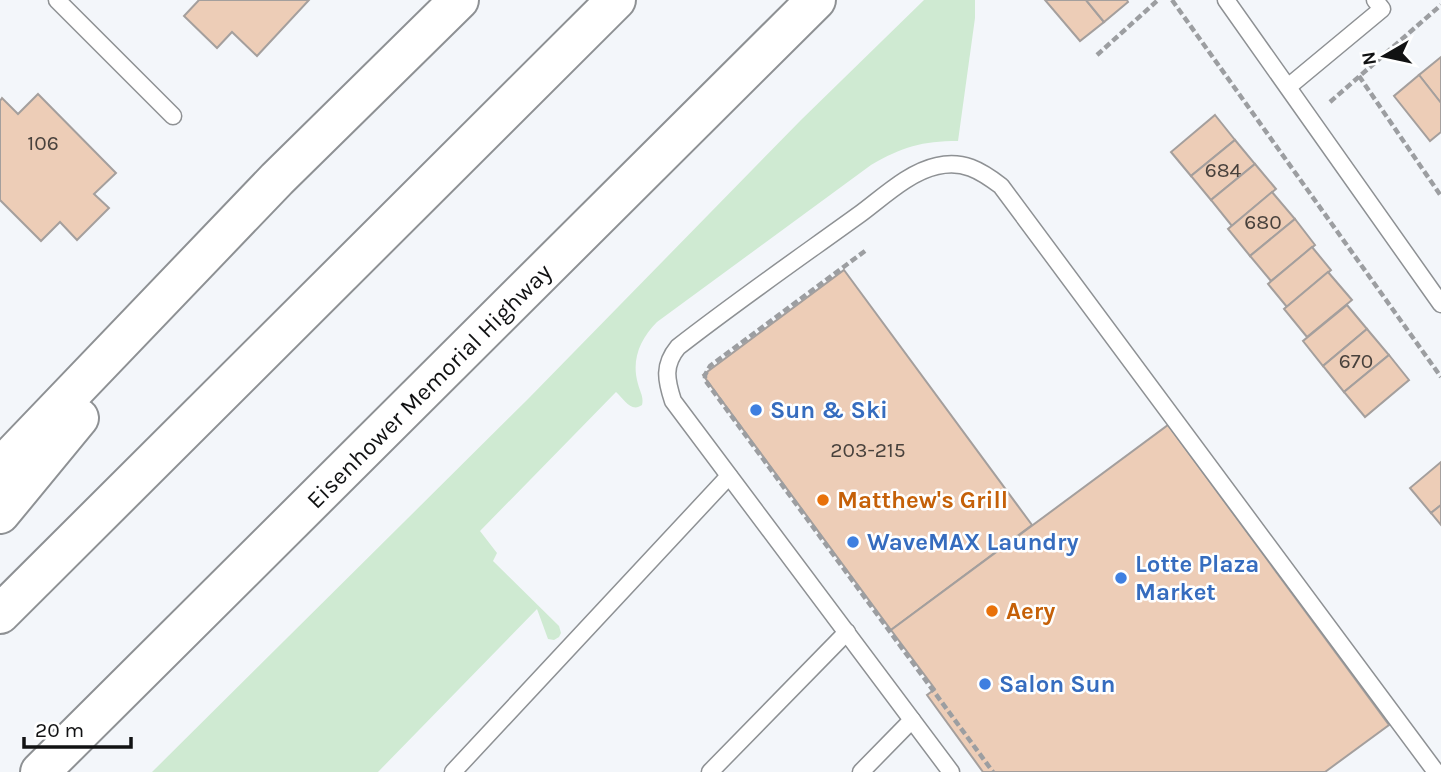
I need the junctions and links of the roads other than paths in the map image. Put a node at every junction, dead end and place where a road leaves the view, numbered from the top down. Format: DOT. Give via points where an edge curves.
graph roads {
  1 [pos="57,0"];
  2 [pos="459,0"];
  3 [pos="616,0"];
  4 [pos="817,0"];
  5 [pos="1226,0"];
  6 [pos="1375,0"];
  7 [pos="1288,87"];
  8 [pos="173,116"];
  9 [pos="277,179"];
  10 [pos="1441,304"];
  11 [pos="0,468"];
  12 [pos="729,476"];
  13 [pos="0,514"];
  14 [pos="0,614"];
  15 [pos="846,632"];
  16 [pos="912,720"];
  17 [pos="40,772"];
  18 [pos="453,772"];
  19 [pos="710,772"];
  20 [pos="861,772"];
  21 [pos="951,772"];
  22 [pos="1436,772"];
  1 -- 8 [label="lane"];
  2 -- 9 [label="highway"];
  3 -- 14 [label="highway"];
  4 -- 17 [label="highway, Eisenhower Memorial Highway"];
  5 -- 7 [label="lane"];
  6 -- 7 [label="lane" via="1382,9"];
  7 -- 10 [label="lane"];
  9 -- 11 [label="highway"];
  9 -- 13 [label="highway"];
  12 -- 15 [label="lane"];
  12 -- 18 [label="lane"];
  12 -- 22 [label="lane" via="673,401 667,366 678,347 917,173 961,164 980,170 1001,186"];
  15 -- 16 [label="lane"];
  15 -- 19 [label="lane"];
  16 -- 20 [label="lane"];
  16 -- 21 [label="lane"];
}
